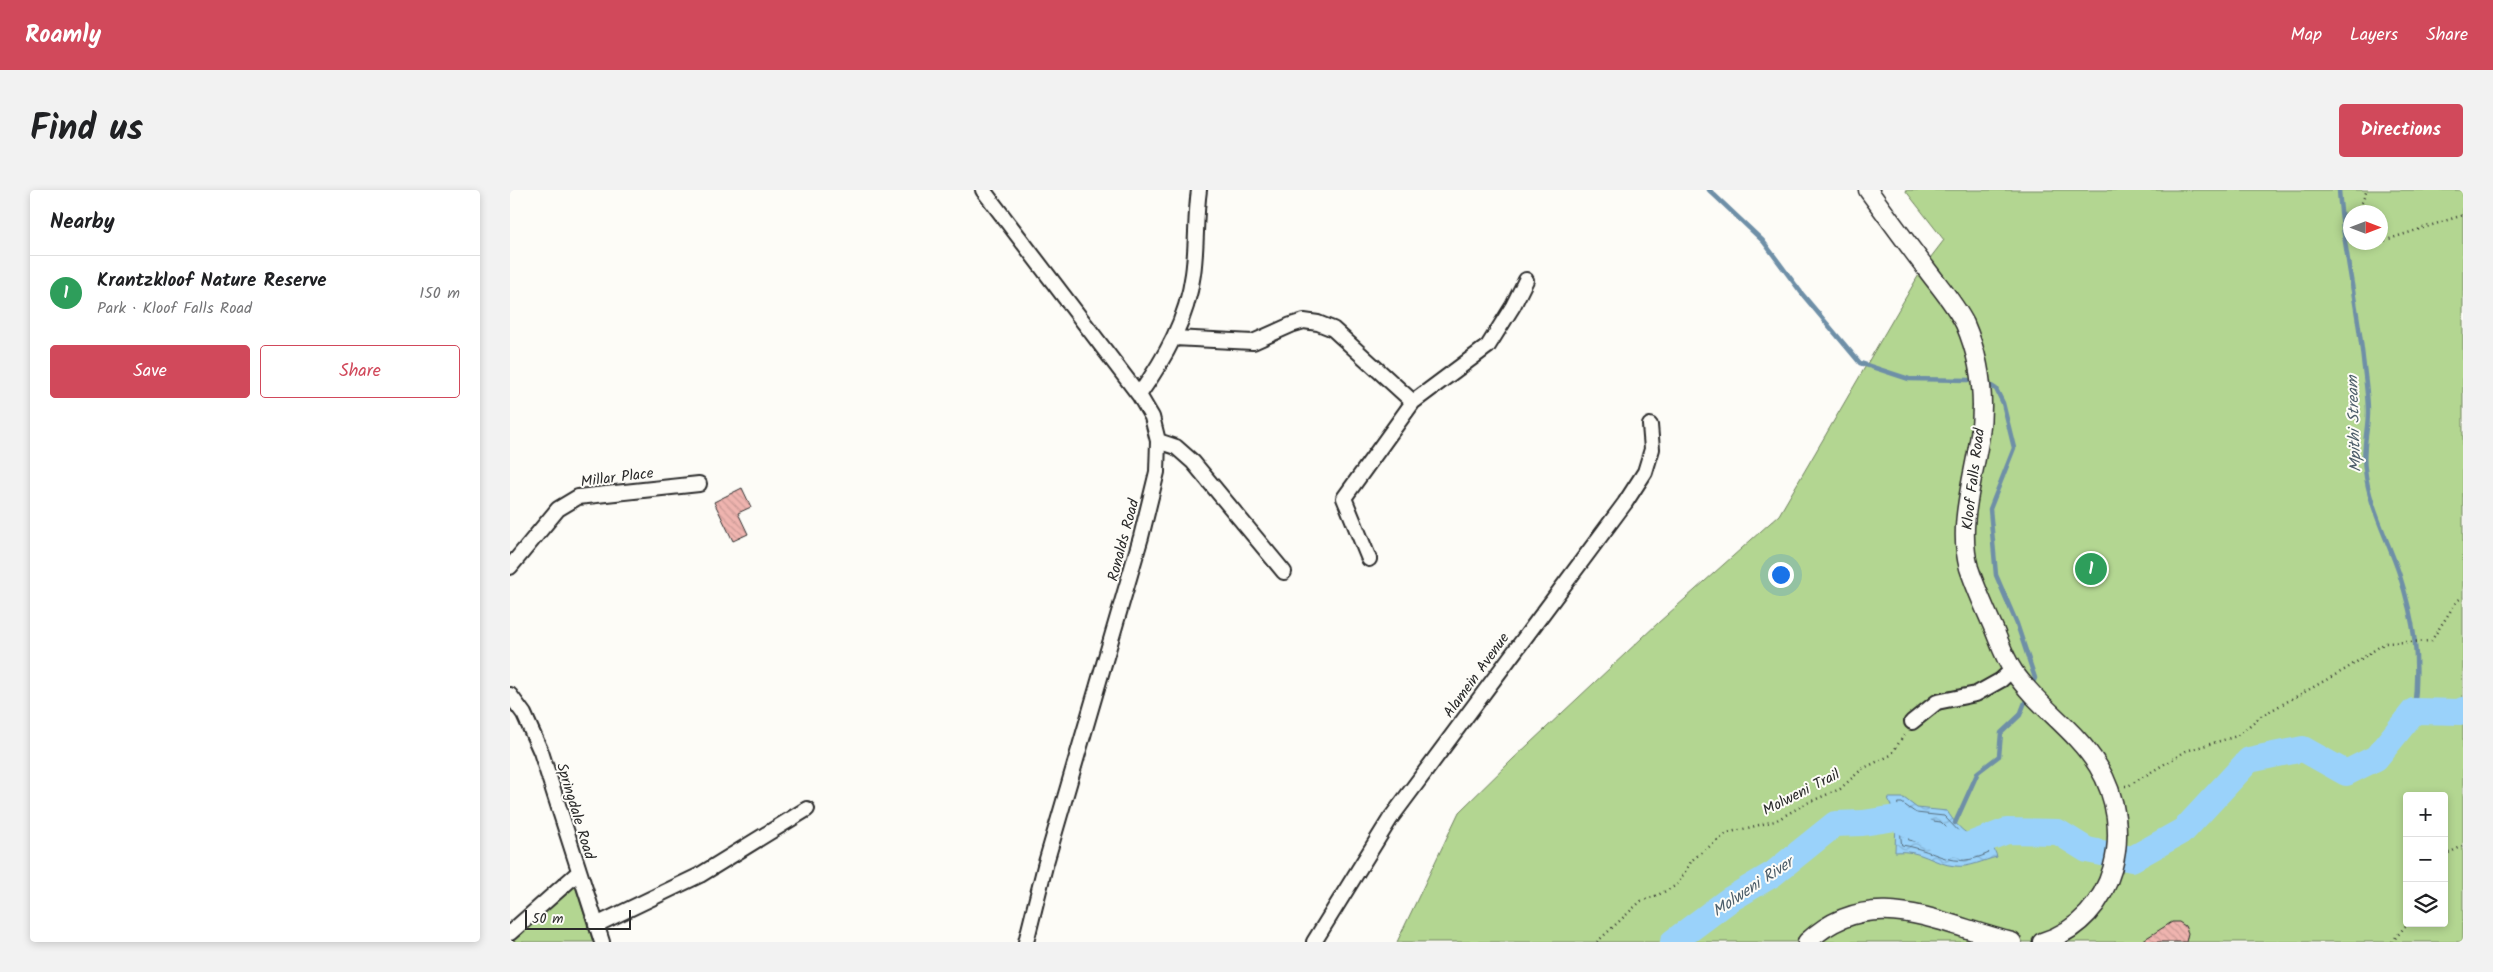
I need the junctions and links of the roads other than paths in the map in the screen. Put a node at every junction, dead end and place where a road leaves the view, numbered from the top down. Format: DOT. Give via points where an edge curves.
graph roads {
  1 [pos="983,190"];
  2 [pos="1200,190"];
  3 [pos="1868,190"];
  4 [pos="1526,280"];
  5 [pos="1174,338"];
  6 [pos="1139,395"];
  7 [pos="1413,402"];
  8 [pos="1650,425"];
  9 [pos="1158,441"];
  10 [pos="699,484"];
  11 [pos="1369,559"];
  12 [pos="510,568"];
  13 [pos="1284,572"];
  14 [pos="2012,670"];
  15 [pos="510,695"];
  16 [pos="1912,722"];
  17 [pos="807,809"];
  18 [pos="579,872"];
  19 [pos="596,925"];
  20 [pos="510,933"];
  21 [pos="602,942"];
  22 [pos="1026,942"];
  23 [pos="1314,942"];
  24 [pos="1808,942"];
  25 [pos="2012,942"];
  26 [pos="2042,942"];
  1 -- 6 [label="street, Ronalds Road"];
  2 -- 5 [label="street" via="1193,273 1187,305"];
  3 -- 14 [label="main road, Kloof Falls Road" via="1946,295 1964,323 1974,351 1981,382 1982,409 1969,496 1966,542 1969,567"];
  4 -- 7 [label="street" via="1514,306 1488,346"];
  5 -- 6 [label="street"];
  5 -- 7 [label="street" via="1253,342 1291,324 1318,323 1333,329"];
  6 -- 9 [label="street, Ronalds Road" via="1152,417"];
  7 -- 11 [label="street" via="1344,499"];
  8 -- 23 [label="street, Alamein Avenue" via="1652,450 1645,472 1390,819"];
  9 -- 13 [label="street" via="1176,447 1193,462"];
  9 -- 22 [label="street, Ronalds Road" via="1157,472 1141,537 1044,866"];
  10 -- 12 [label="street, Millar Place" via="578,497 558,509"];
  14 -- 16 [label="street" via="1976,694 1937,702"];
  14 -- 26 [label="main road, Kloof Falls Road" via="2029,692 2078,737 2099,767 2113,806 2117,847 2108,886 2070,929"];
  15 -- 18 [label="street, Springdale Road" via="533,732"];
  17 -- 19 [label="street" via="700,875"];
  18 -- 19 [label="street, Springdale Road"];
  18 -- 20 [label="street"];
  19 -- 21 [label="street, Springdale Road"];
  24 -- 25 [label="main road" via="1820,930 1848,916 1900,911 1921,914"];
}
